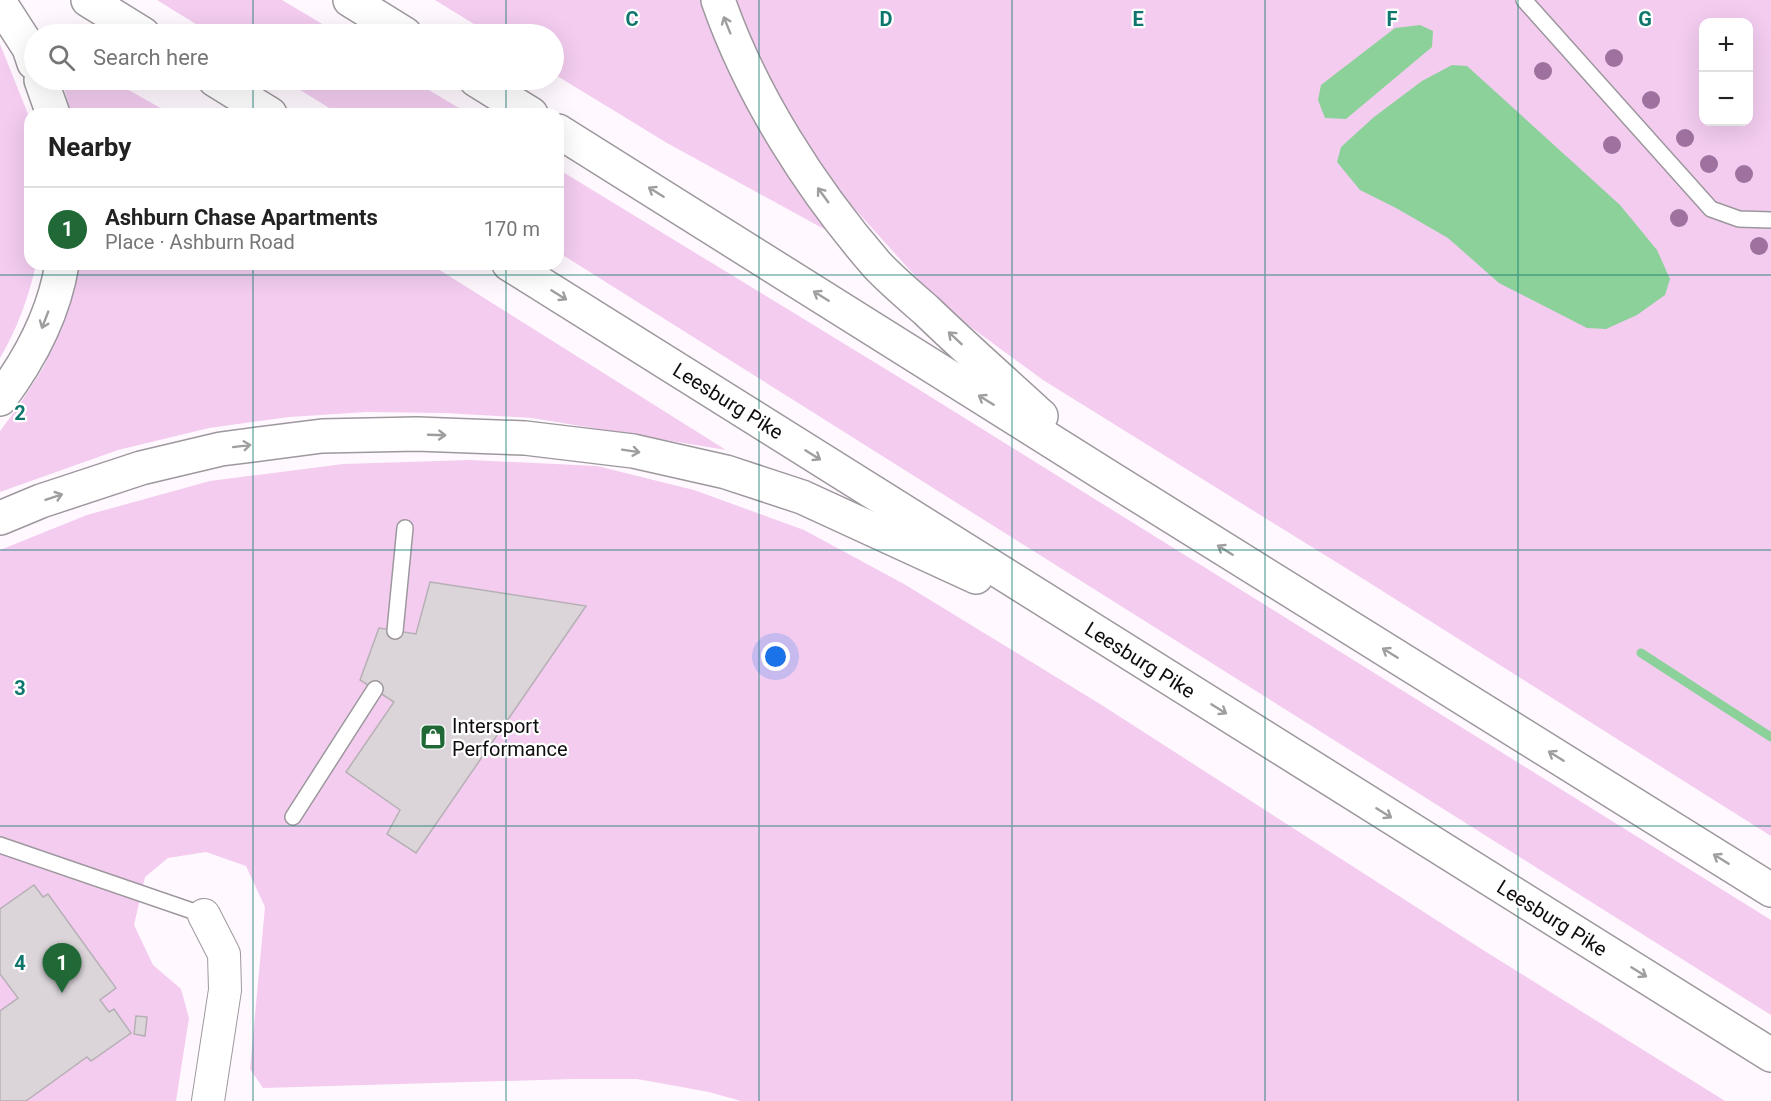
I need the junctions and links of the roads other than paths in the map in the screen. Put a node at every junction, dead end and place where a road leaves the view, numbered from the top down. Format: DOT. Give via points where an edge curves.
graph roads {
  1 [pos="88,0"];
  2 [pos="350,0"];
  3 [pos="718,0"];
  4 [pos="1524,0"];
  5 [pos="0,3"];
  6 [pos="127,24"];
  7 [pos="389,24"];
  8 [pos="24,40"];
  9 [pos="44,90"];
  10 [pos="231,90"];
  11 [pos="492,90"];
  12 [pos="50,108"];
  13 [pos="260,108"];
  14 [pos="521,108"];
  15 [pos="564,135"];
  16 [pos="1771,220"];
  17 [pos="61,270"];
  18 [pos="519,270"];
  19 [pos="0,399"];
  20 [pos="1107,476"];
  21 [pos="0,518"];
  22 [pos="405,528"];
  23 [pos="395,631"];
  24 [pos="1098,634"];
  25 [pos="375,689"];
  26 [pos="293,817"];
  27 [pos="0,845"];
  28 [pos="1771,890"];
  29 [pos="204,915"];
  30 [pos="1771,1055"];
  31 [pos="208,1101"];
  1 -- 6 [label="highway"];
  2 -- 7 [label="highway"];
  20 -- 3 [label="highway, one-way" via="878,266 822,195 783,134 750,75"];
  4 -- 16 [label="lane" via="1711,209 1739,219"];
  5 -- 8 [label="highway"];
  9 -- 12 [label="highway"];
  10 -- 13 [label="highway"];
  11 -- 14 [label="highway"];
  20 -- 15 [label="highway, one-way"];
  17 -- 19 [label="highway, one-way" via="58,288 34,348"];
  18 -- 24 [label="highway, Leesburg Pike, one-way"];
  28 -- 20 [label="highway, one-way"];
  21 -- 24 [label="highway, one-way" via="141,468 221,449 322,436 525,438 633,451 726,472 802,497"];
  22 -- 23 [label="lane"];
  24 -- 30 [label="highway, Leesburg Pike, one-way"];
  25 -- 26 [label="lane"];
  27 -- 29 [label="lane"];
  29 -- 31 [label="street" via="224,954 225,990"];
}
